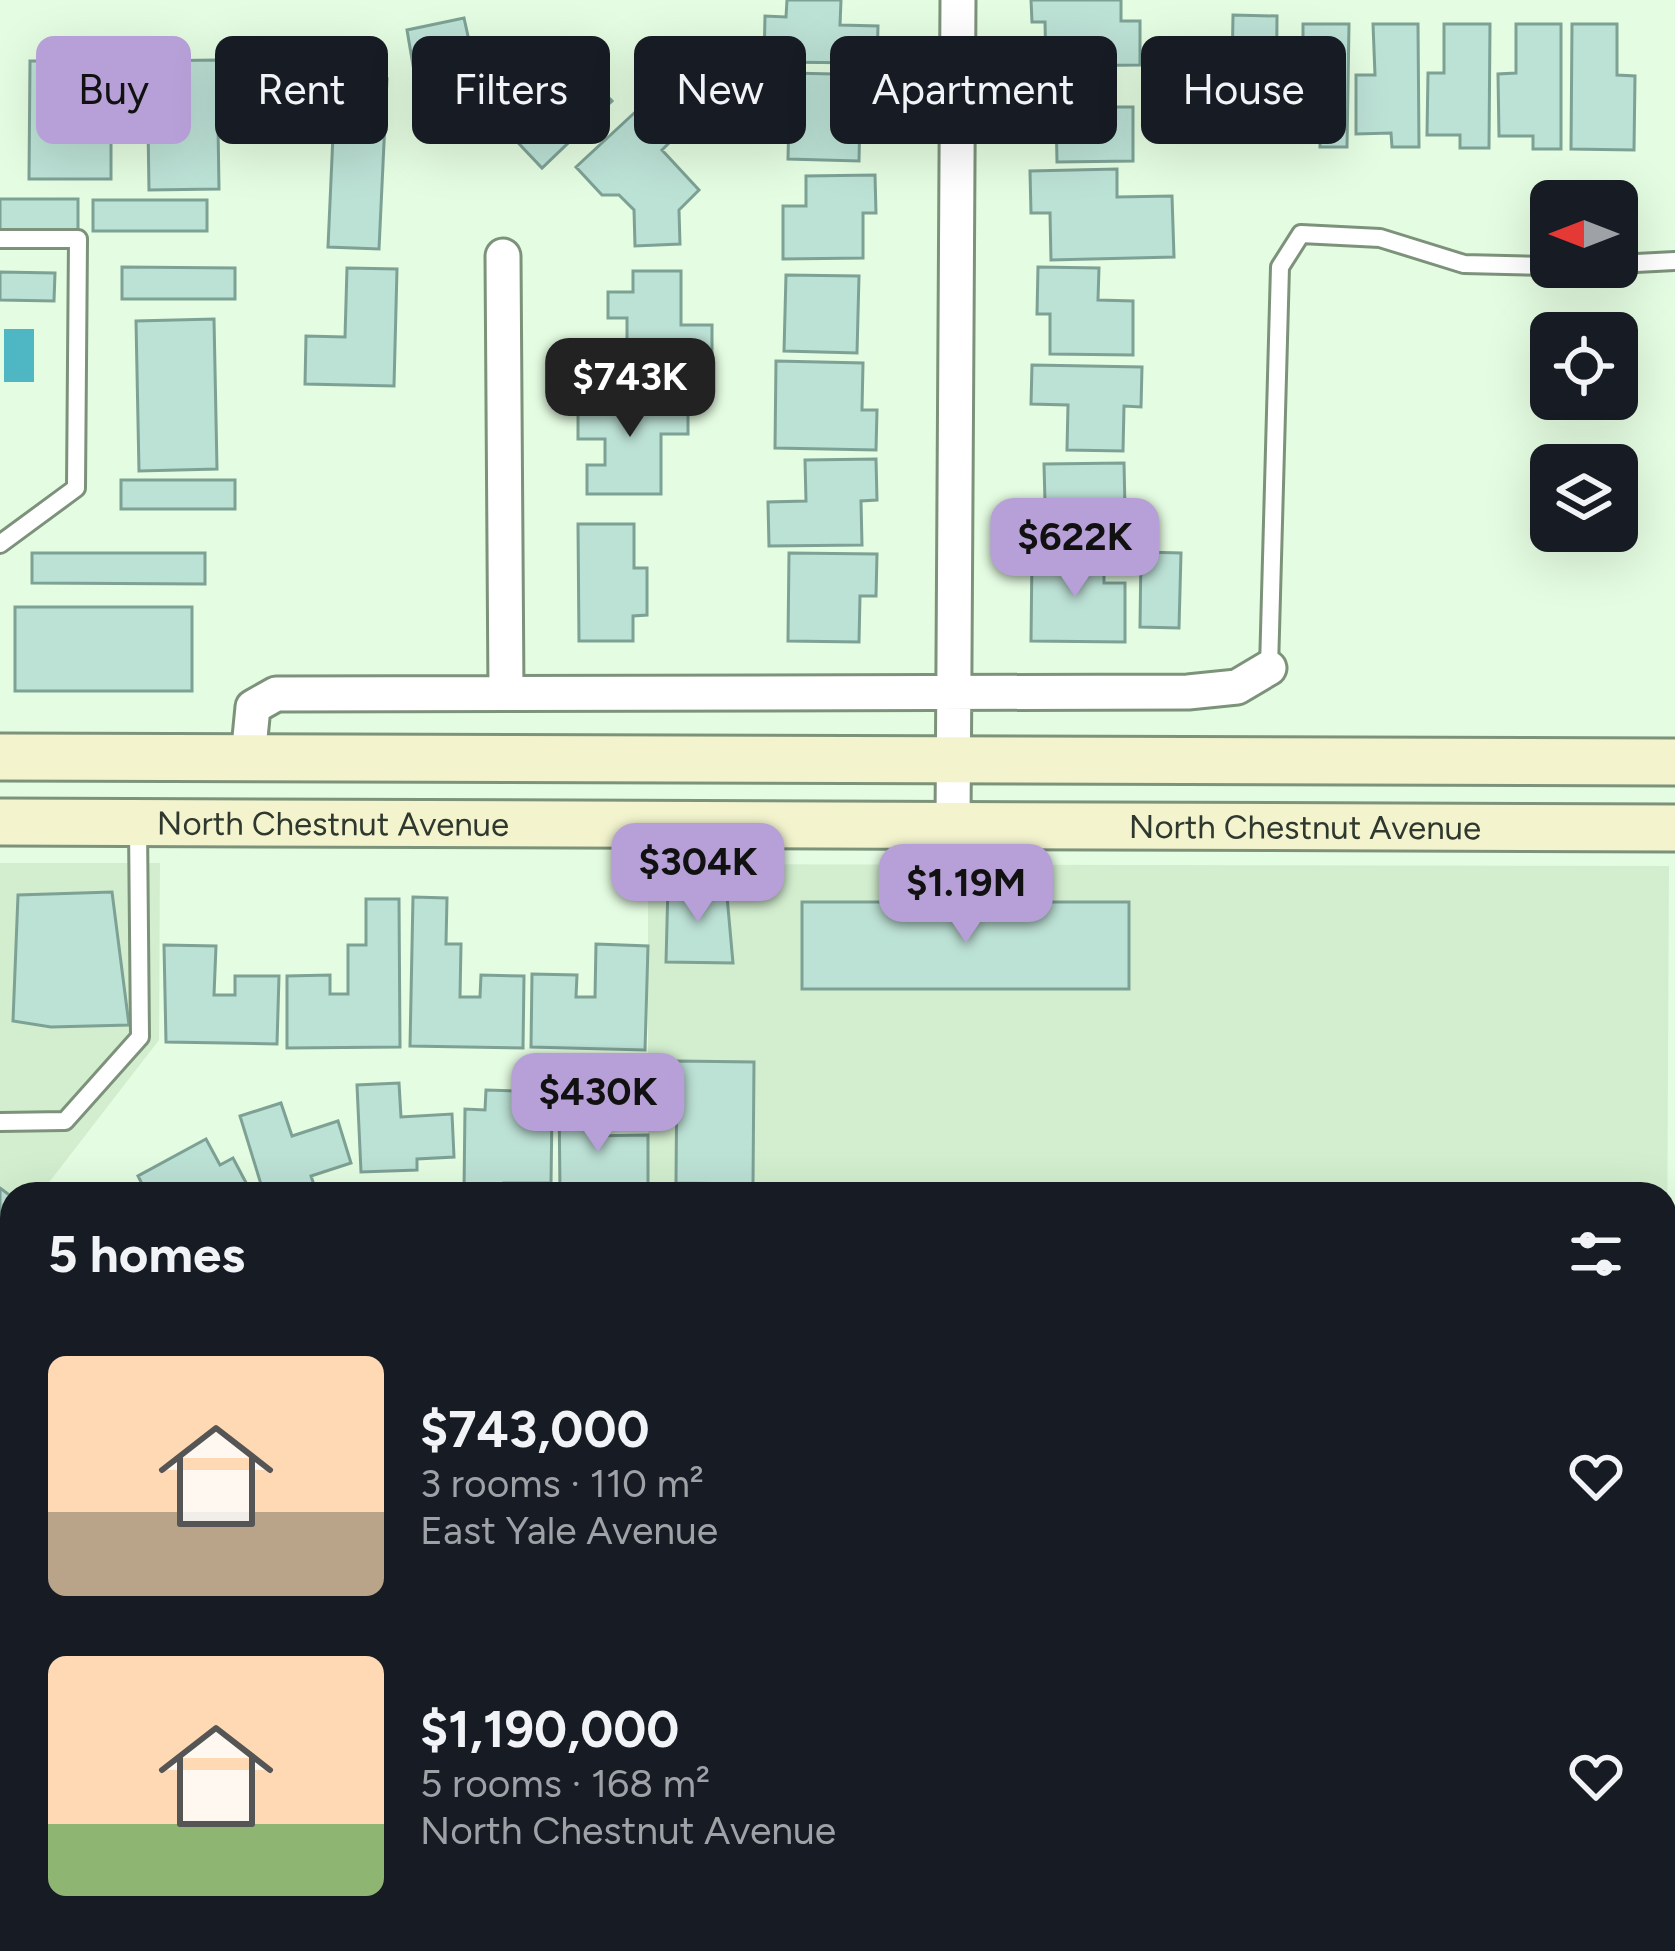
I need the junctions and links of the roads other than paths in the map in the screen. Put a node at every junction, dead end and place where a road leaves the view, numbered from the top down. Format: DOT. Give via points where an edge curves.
graph roads {
  1 [pos="958,0"];
  2 [pos="0,239"];
  3 [pos="503,256"];
  4 [pos="1675,261"];
  5 [pos="1638,263"];
  6 [pos="1530,266"];
  7 [pos="0,544"];
  8 [pos="1269,668"];
  9 [pos="506,693"];
  10 [pos="953,694"];
  11 [pos="0,757"];
  12 [pos="248,758"];
  13 [pos="953,760"];
  14 [pos="1675,762"];
  15 [pos="0,822"];
  16 [pos="138,822"];
  17 [pos="953,824"];
  18 [pos="1675,828"];
  19 [pos="0,1122"];
  1 -- 10 [label="street"];
  2 -- 7 [label="lane" via="78,238 76,488"];
  3 -- 9 [label="street"];
  4 -- 5 [label="lane"];
  6 -- 8 [label="lane" via="1464,264 1380,238 1300,234 1280,267"];
  8 -- 10 [label="street, North Chestnut Avenue" via="1255,681 1214,690"];
  9 -- 10 [label="street, North Chestnut Avenue"];
  9 -- 12 [label="street, North Chestnut Avenue" via="272,694 254,706"];
  10 -- 13 [label="street"];
  11 -- 12 [label="main road, North Chestnut Avenue"];
  12 -- 13 [label="main road, North Chestnut Avenue"];
  13 -- 14 [label="main road, North Chestnut Avenue"];
  13 -- 17 [label="street"];
  15 -- 16 [label="main road, North Chestnut Avenue"];
  16 -- 17 [label="main road, North Chestnut Avenue"];
  16 -- 19 [label="lane" via="140,1037 65,1121"];
  17 -- 18 [label="main road, North Chestnut Avenue"];
}
